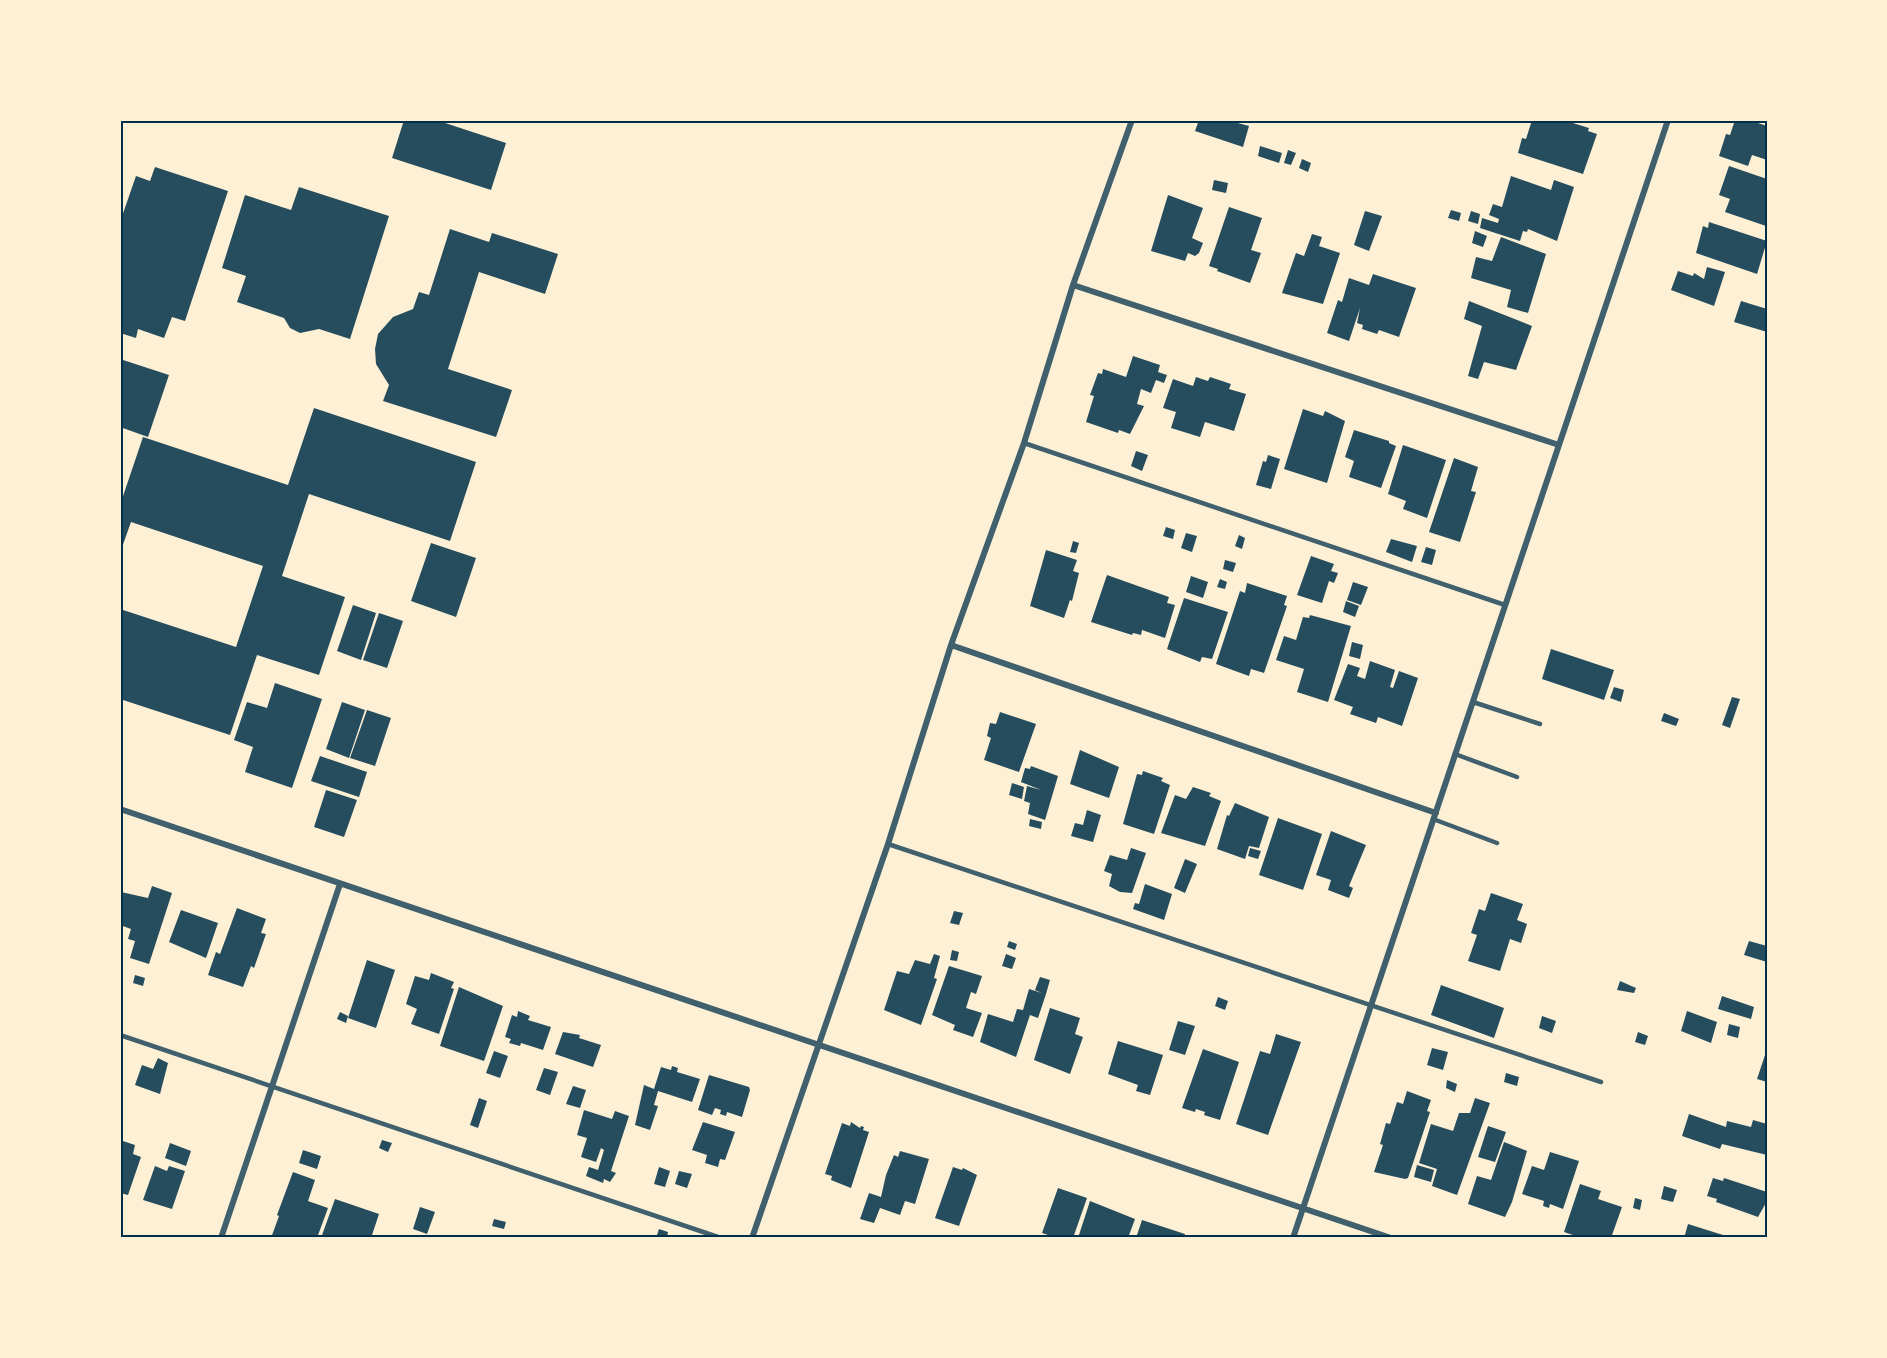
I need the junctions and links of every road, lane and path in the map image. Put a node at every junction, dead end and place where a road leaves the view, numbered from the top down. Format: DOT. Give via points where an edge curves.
graph roads {
  1 [pos="1132,120"];
  2 [pos="1668,120"];
  3 [pos="1073,285"];
  4 [pos="1024,443"];
  5 [pos="1559,445"];
  6 [pos="1505,605"];
  7 [pos="951,645"];
  8 [pos="1473,702"];
  9 [pos="1540,724"];
  10 [pos="1455,754"];
  11 [pos="1517,777"];
  12 [pos="120,810"];
  13 [pos="1435,816"];
  14 [pos="1497,843"];
  15 [pos="888,844"];
  16 [pos="340,884"];
  17 [pos="1371,1005"];
  18 [pos="120,1035"];
  19 [pos="816,1045"];
  20 [pos="1601,1082"];
  21 [pos="273,1087"];
  22 [pos="1303,1208"];
  23 [pos="220,1238"];
  24 [pos="721,1238"];
  25 [pos="752,1238"];
  26 [pos="1293,1238"];
  27 [pos="1391,1238"];
  1 -- 3 [label="street"];
  2 -- 5 [label="street"];
  3 -- 4 [label="street"];
  3 -- 5 [label="street"];
  4 -- 6 [label="lane"];
  4 -- 7 [label="street"];
  5 -- 6 [label="street"];
  6 -- 8 [label="street"];
  7 -- 13 [label="street"];
  7 -- 15 [label="street"];
  8 -- 9 [label="lane"];
  8 -- 10 [label="street"];
  10 -- 11 [label="lane"];
  10 -- 13 [label="street"];
  12 -- 16 [label="street"];
  13 -- 14 [label="lane"];
  13 -- 17 [label="street"];
  15 -- 17 [label="lane"];
  15 -- 19 [label="street"];
  16 -- 19 [label="street"];
  16 -- 21 [label="street"];
  17 -- 20 [label="lane"];
  17 -- 22 [label="street"];
  18 -- 21 [label="lane"];
  19 -- 22 [label="street"];
  19 -- 25 [label="street"];
  21 -- 23 [label="street"];
  21 -- 24 [label="lane"];
  22 -- 26 [label="street"];
  22 -- 27 [label="street"];
}
